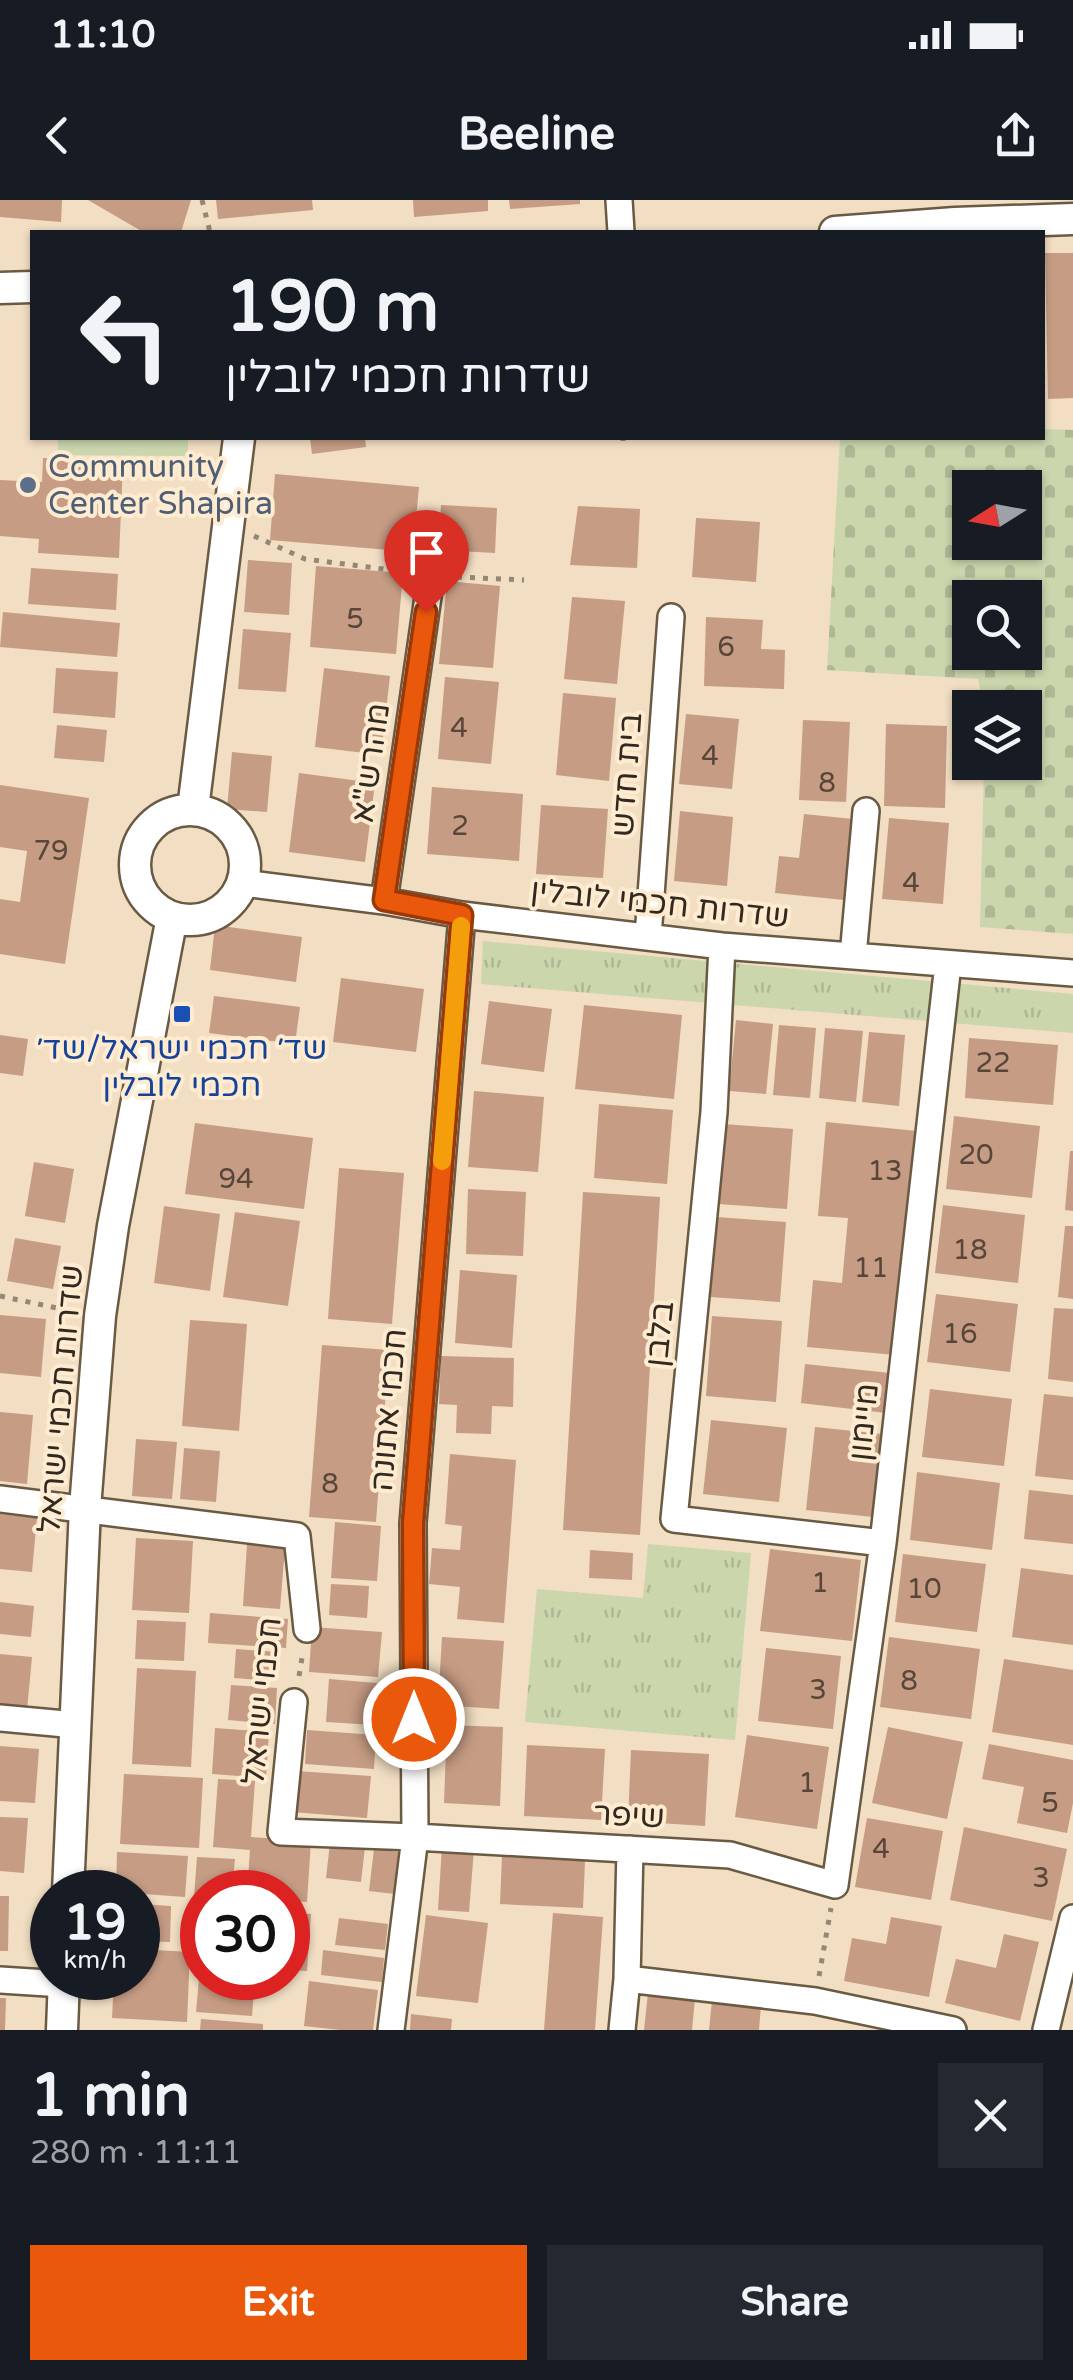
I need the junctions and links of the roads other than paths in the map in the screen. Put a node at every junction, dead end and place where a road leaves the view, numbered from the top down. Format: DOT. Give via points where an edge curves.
graph roads {
  1 [pos="618,200"];
  2 [pos="1073,219"];
  3 [pos="621,230"];
  4 [pos="865,230"];
  5 [pos="30,286"];
  6 [pos="0,288"];
  7 [pos="239,440"];
  8 [pos="431,576"];
  9 [pos="672,617"];
  10 [pos="193,809"];
  11 [pos="866,811"];
  12 [pos="242,884"];
  13 [pos="384,900"];
  14 [pos="462,915"];
  15 [pos="172,917"];
  16 [pos="648,937"];
  17 [pos="722,946"];
  18 [pos="853,956"];
  19 [pos="948,964"];
  20 [pos="1073,973"];
  21 [pos="0,1499"];
  22 [pos="85,1508"];
  23 [pos="883,1543"];
  24 [pos="307,1629"];
  25 [pos="294,1702"];
  26 [pos="0,1718"];
  27 [pos="76,1725"];
  28 [pos="415,1837"];
  29 [pos="630,1849"];
  30 [pos="69,1870"];
  31 [pos="835,1886"];
  32 [pos="1073,1918"];
  33 [pos="626,1979"];
  34 [pos="0,1980"];
  35 [pos="30,1980"];
  36 [pos="63,2000"];
  37 [pos="912,2026"];
  38 [pos="62,2030"];
  39 [pos="391,2030"];
  40 [pos="622,2030"];
  41 [pos="953,2030"];
  42 [pos="1046,2030"];
  1 -- 3 [label="street"];
  2 -- 4 [label="street"];
  5 -- 6 [label="street"];
  7 -- 10 [label="street"];
  8 -- 13 [label="street, מהרש\"א"];
  9 -- 16 [label="street, בית חדש"];
  10 -- 12 [label="street" via="219,817 242,844"];
  10 -- 15 [label="street" via="155,821 136,852 140,888"];
  11 -- 18 [label="street"];
  12 -- 13 [label="street, שדרות חכמי לובלין"];
  12 -- 15 [label="street" via="208,917"];
  13 -- 14 [label="street, שדרות חכמי לובלין"];
  14 -- 16 [label="street, שדרות חכמי לובלין"];
  14 -- 28 [label="street, חכמי אתונה" via="413,1523"];
  15 -- 22 [label="street, שדרות חכמי ישראל" via="113,1226"];
  16 -- 17 [label="street, שדרות חכמי לובלין"];
  17 -- 18 [label="street, שדרות חכמי לובלין"];
  17 -- 23 [label="street, בלבן" via="714,1112 674,1519"];
  18 -- 19 [label="street, שדרות חכמי לובלין"];
  19 -- 20 [label="street, שדרות חכמי לובלין"];
  19 -- 23 [label="street, מיימון"];
  21 -- 22 [label="street"];
  22 -- 24 [label="street, חכמי ישראל" via="296,1536"];
  22 -- 27 [label="street, שדרות חכמי ישראל"];
  23 -- 31 [label="street, מיימון"];
  25 -- 28 [label="street, חכמי ישראל" via="281,1832"];
  26 -- 27 [label="street"];
  27 -- 30 [label="street, שדרות חכמי ישראל"];
  28 -- 29 [label="street, שיפר"];
  28 -- 39 [label="street, חכמי אתונה"];
  29 -- 31 [label="street, שיפר" via="730,1854"];
  29 -- 33 [label="street"];
  32 -- 42 [label="street"];
  33 -- 37 [label="street" via="815,2001"];
  33 -- 40 [label="street"];
  34 -- 35 [label="street"];
  36 -- 38 [label="street"];
  37 -- 41 [label="street"];
}
